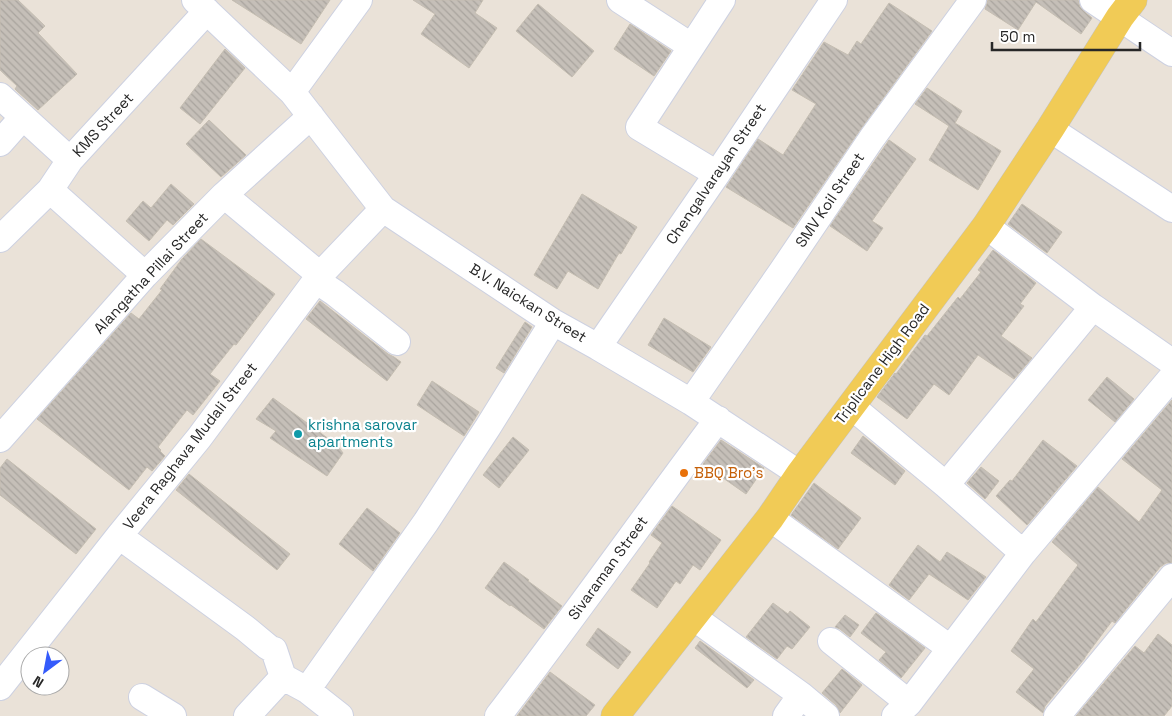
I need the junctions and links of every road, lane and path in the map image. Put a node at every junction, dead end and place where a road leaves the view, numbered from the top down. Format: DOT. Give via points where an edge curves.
graph roads {
  1 [pos="359,0"];
  2 [pos="620,0"];
  3 [pos="722,0"];
  4 [pos="834,0"];
  5 [pos="973,0"];
  6 [pos="1093,0"];
  7 [pos="201,6"];
  8 [pos="1126,9"];
  9 [pos="691,46"];
  10 [pos="1172,53"];
  11 [pos="292,92"];
  12 [pos="0,96"];
  13 [pos="311,116"];
  14 [pos="23,118"];
  15 [pos="1050,129"];
  16 [pos="0,143"];
  17 [pos="70,160"];
  18 [pos="717,174"];
  19 [pos="50,190"];
  20 [pos="224,195"];
  21 [pos="383,209"];
  22 [pos="1172,209"];
  23 [pos="986,226"];
  24 [pos="0,239"];
  25 [pos="145,275"];
  26 [pos="318,278"];
  27 [pos="1093,307"];
  28 [pos="553,322"];
  29 [pos="397,342"];
  30 [pos="598,347"];
  31 [pos="1172,362"];
  32 [pos="1172,377"];
  33 [pos="691,402"];
  34 [pos="851,406"];
  35 [pos="718,419"];
  36 [pos="0,438"];
  37 [pos="800,474"];
  38 [pos="946,485"];
  39 [pos="770,518"];
  40 [pos="119,536"];
  41 [pos="1023,553"];
  42 [pos="1172,577"];
  43 [pos="693,617"];
  44 [pos="831,641"];
  45 [pos="950,648"];
  46 [pos="283,677"];
  47 [pos="0,687"];
  48 [pos="307,690"];
  49 [pos="142,697"];
  50 [pos="793,706"];
  51 [pos="901,712"];
  52 [pos="173,716"];
  53 [pos="247,716"];
  54 [pos="340,716"];
  55 [pos="498,716"];
  56 [pos="615,716"];
  57 [pos="826,716"];
  58 [pos="1057,716"];
  1 -- 11 [label="street"];
  2 -- 9 [label="street"];
  3 -- 9 [label="street"];
  4 -- 18 [label="street, Chengalvarayan Street"];
  5 -- 33 [label="street, SMV Koil Street" via="872,138"];
  6 -- 8 [label="street"];
  7 -- 11 [label="street, B.V. Naickan Street"];
  7 -- 17 [label="street, KMS Street"];
  8 -- 10 [label="street"];
  8 -- 15 [label="main road, Triplicane High Road"];
  9 -- 18 [label="street" via="640,127"];
  11 -- 13 [label="street, B.V. Naickan Street"];
  12 -- 14 [label="street"];
  13 -- 20 [label="street, Alangatha Pillai Street"];
  13 -- 21 [label="street, B.V. Naickan Street"];
  14 -- 16 [label="street"];
  14 -- 17 [label="street"];
  15 -- 22 [label="street"];
  15 -- 23 [label="main road, Triplicane High Road"];
  17 -- 19 [label="street, KMS Street"];
  18 -- 30 [label="street, Chengalvarayan Street"];
  19 -- 24 [label="street, KMS Street"];
  19 -- 25 [label="street"];
  20 -- 25 [label="street, Alangatha Pillai Street"];
  20 -- 26 [label="street"];
  21 -- 26 [label="street, Veera Raghava Mudali Street"];
  21 -- 28 [label="street, B.V. Naickan Street"];
  23 -- 27 [label="street"];
  23 -- 34 [label="main road, Triplicane High Road"];
  25 -- 36 [label="street, Alangatha Pillai Street"];
  26 -- 29 [label="street"];
  26 -- 40 [label="street, Veera Raghava Mudali Street" via="200,438"];
  27 -- 31 [label="street"];
  27 -- 38 [label="street"];
  28 -- 30 [label="street, B.V. Naickan Street"];
  28 -- 48 [label="street" via="426,522"];
  30 -- 33 [label="street, B.V. Naickan Street"];
  32 -- 41 [label="street"];
  33 -- 35 [label="street, B.V. Naickan Street"];
  34 -- 37 [label="main road, Triplicane High Road"];
  34 -- 38 [label="street"];
  35 -- 37 [label="street, B.V. Naickan Street"];
  35 -- 55 [label="street, Sivaraman Street"];
  37 -- 39 [label="main road, Triplicane High Road"];
  38 -- 41 [label="street"];
  39 -- 43 [label="main road, Triplicane High Road"];
  39 -- 45 [label="street"];
  40 -- 46 [label="street" via="271,648"];
  40 -- 47 [label="street, Veera Raghava Mudali Street"];
  41 -- 45 [label="street"];
  42 -- 58 [label="street"];
  43 -- 50 [label="street"];
  43 -- 56 [label="main road, Triplicane High Road"];
  44 -- 51 [label="street"];
  45 -- 51 [label="street"];
  46 -- 48 [label="street"];
  46 -- 53 [label="street"];
  48 -- 54 [label="street"];
  49 -- 52 [label="street"];
  50 -- 57 [label="street"];
}
